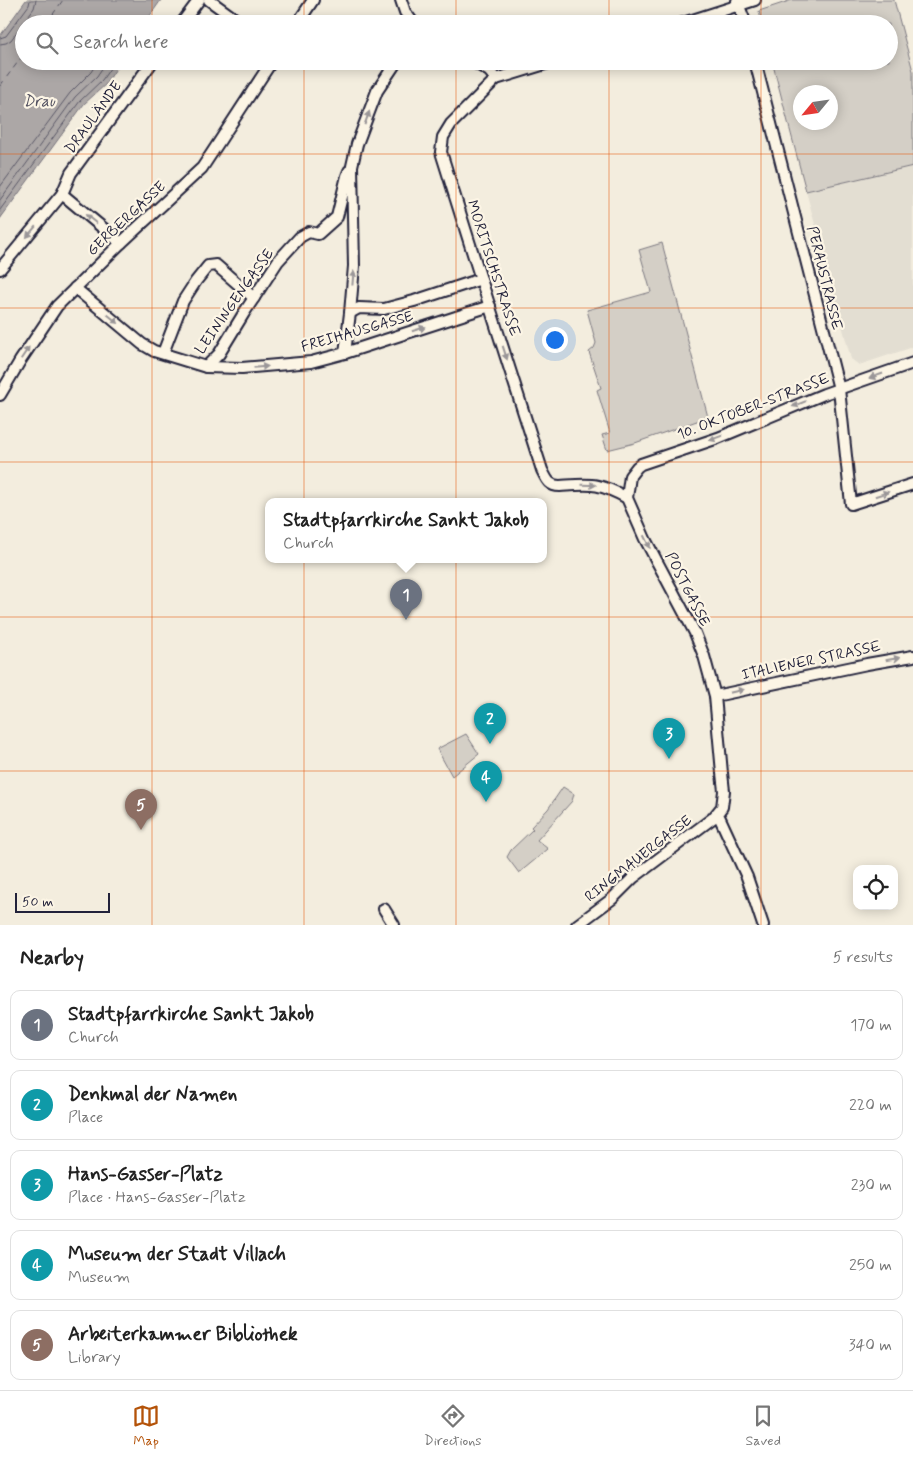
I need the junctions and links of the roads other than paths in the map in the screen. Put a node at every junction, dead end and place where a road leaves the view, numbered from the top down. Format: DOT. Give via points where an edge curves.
graph roads {
  1 [pos="199,0"];
  2 [pos="209,0"];
  3 [pos="313,0"];
  4 [pos="401,0"];
  5 [pos="755,0"];
  6 [pos="738,3"];
  7 [pos="188,15"];
  8 [pos="230,15"];
  9 [pos="303,15"];
  10 [pos="407,15"];
  11 [pos="705,15"];
  12 [pos="743,15"];
  13 [pos="146,70"];
  14 [pos="266,70"];
  15 [pos="391,70"];
  16 [pos="487,70"];
  17 [pos="526,70"];
  18 [pos="757,70"];
  19 [pos="496,79"];
  20 [pos="352,166"];
  21 [pos="62,194"];
  22 [pos="121,243"];
  23 [pos="0,270"];
  24 [pos="481,280"];
  25 [pos="75,288"];
  26 [pos="254,298"];
  27 [pos="490,306"];
  28 [pos="350,313"];
  29 [pos="163,353"];
  30 [pos="345,353"];
  31 [pos="913,363"];
  32 [pos="206,367"];
  33 [pos="838,389"];
  34 [pos="0,396"];
  35 [pos="913,484"];
  36 [pos="627,498"];
  37 [pos="913,656"];
  38 [pos="715,696"];
  39 [pos="718,814"];
  40 [pos="384,910"];
  41 [pos="394,925"];
  42 [pos="577,925"];
  43 [pos="763,925"];
  1 -- 7 [label="street"];
  2 -- 8 [label="street"];
  3 -- 9 [label="street"];
  4 -- 10 [label="street"];
  5 -- 6 [label="street"];
  6 -- 11 [label="street"];
  6 -- 12 [label="street"];
  13 -- 21 [label="street, DRAULÄNDE" via="71,173"];
  14 -- 22 [label="street, GERBERGASSE" via="202,168"];
  20 -- 15 [label="street, one-way" via="377,91"];
  16 -- 19 [label="street"];
  17 -- 19 [label="street"];
  18 -- 33 [label="street, PERAUSTRASSE"];
  19 -- 24 [label="street, MORITSCHSTRASSE" via="451,124 443,136 441,152"];
  20 -- 26 [label="street, LEININGENGASSE" via="338,217 318,234 309,232 300,237 278,261"];
  28 -- 20 [label="street, one-way" via="354,266"];
  22 -- 21 [label="street, one-way"];
  21 -- 23 [label="street, DRAULÄNDE, one-way"];
  22 -- 25 [label="street, GERBERGASSE"];
  24 -- 27 [label="street, MORITSCHSTRASSE"];
  24 -- 28 [label="street, FREIHAUSGASSE" via="384,309 359,308"];
  25 -- 29 [label="street, FREIHAUSGASSE, one-way" via="142,344"];
  34 -- 25 [label="street, GERBERGASSE, one-way" via="57,306"];
  26 -- 29 [label="street" via="216,265 208,266 182,301"];
  26 -- 32 [label="street, LEININGENGASSE" via="220,354"];
  30 -- 27 [label="street, FREIHAUSGASSE, one-way"];
  27 -- 36 [label="street, MORITSCHSTRASSE, one-way" via="548,482 555,486 596,485"];
  28 -- 30 [label="street"];
  29 -- 32 [label="street, FREIHAUSGASSE"];
  32 -- 30 [label="street, FREIHAUSGASSE, one-way" via="242,368 311,362"];
  31 -- 33 [label="street, 10. OKTOBER-STRASSE, one-way"];
  33 -- 35 [label="street, PERAUSTRASSE, one-way" via="851,504"];
  33 -- 36 [label="street, 10. OKTOBER-STRASSE, one-way" via="718,438 641,464 630,476"];
  36 -- 38 [label="street, POSTGASSE, one-way" via="695,633"];
  38 -- 37 [label="street, ITALIENER STRASSE, one-way"];
  38 -- 39 [label="street, POSTGASSE" via="724,791"];
  39 -- 42 [label="street, RINGMAUERGASSE"];
  39 -- 43 [label="street"];
  40 -- 41 [label="street"];
}
